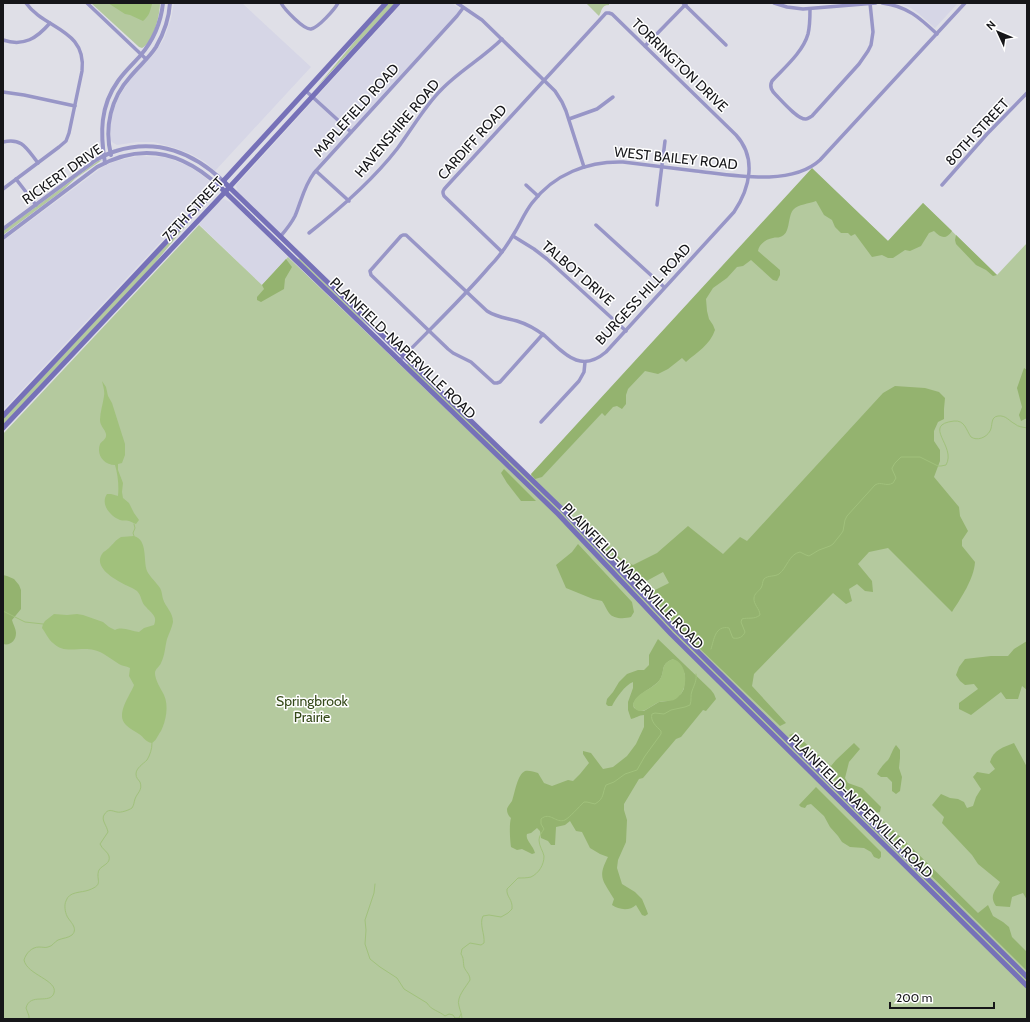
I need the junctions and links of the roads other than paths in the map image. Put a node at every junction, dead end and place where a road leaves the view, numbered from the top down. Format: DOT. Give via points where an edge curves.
graph roads {
  1 [pos="26,3"];
  2 [pos="87,3"];
  3 [pos="163,3"];
  4 [pos="170,3"];
  5 [pos="281,3"];
  6 [pos="338,3"];
  7 [pos="386,3"];
  8 [pos="398,3"];
  9 [pos="457,3"];
  10 [pos="774,3"];
  11 [pos="870,3"];
  12 [pos="876,3"];
  13 [pos="882,3"];
  14 [pos="965,3"];
  15 [pos="685,4"];
  16 [pos="849,4"];
  17 [pos="463,8"];
  18 [pos="810,9"];
  19 [pos="50,23"];
  20 [pos="937,34"];
  21 [pos="502,39"];
  22 [pos="3,40"];
  23 [pos="726,45"];
  24 [pos="645,46"];
  25 [pos="142,54"];
  26 [pos="146,59"];
  27 [pos="544,80"];
  28 [pos="306,91"];
  29 [pos="3,92"];
  30 [pos="1027,93"];
  31 [pos="312,97"];
  32 [pos="613,97"];
  33 [pos="74,106"];
  34 [pos="568,119"];
  35 [pos="351,132"];
  36 [pos="665,141"];
  37 [pos="3,142"];
  38 [pos="111,152"];
  39 [pos="104,156"];
  40 [pos="113,160"];
  41 [pos="105,162"];
  42 [pos="38,163"];
  43 [pos="662,166"];
  44 [pos="584,167"];
  45 [pos="316,171"];
  46 [pos="748,176"];
  47 [pos="16,179"];
  48 [pos="223,181"];
  49 [pos="526,185"];
  50 [pos="942,185"];
  51 [pos="218,186"];
  52 [pos="229,187"];
  53 [pos="3,189"];
  54 [pos="225,192"];
  55 [pos="538,196"];
  56 [pos="349,201"];
  57 [pos="36,205"];
  58 [pos="657,205"];
  59 [pos="596,225"];
  60 [pos="3,229"];
  61 [pos="309,233"];
  62 [pos="280,236"];
  63 [pos="513,236"];
  64 [pos="3,238"];
  65 [pos="502,252"];
  66 [pos="664,287"];
  67 [pos="466,292"];
  68 [pos="429,330"];
  69 [pos="626,330"];
  70 [pos="543,334"];
  71 [pos="404,356"];
  72 [pos="399,361"];
  73 [pos="585,362"];
  74 [pos="3,416"];
  75 [pos="541,422"];
  76 [pos="3,428"];
  77 [pos="1027,977"];
  78 [pos="1027,986"];
  1 -- 19 [label="street"];
  2 -- 25 [label="street"];
  3 -- 25 [label="street" via="158,26"];
  4 -- 26 [label="street" via="162,36"];
  5 -- 6 [label="street" via="308,29 318,26"];
  7 -- 28 [label="main road, 75TH STREET"];
  8 -- 31 [label="main road, 75TH STREET"];
  9 -- 17 [label="street"];
  10 -- 18 [label="street"];
  11 -- 12 [label="street"];
  11 -- 16 [label="street"];
  11 -- 18 [label="street" via="872,38 865,56 812,116 805,119 799,117 776,95 771,86 772,81 804,43 810,26"];
  13 -- 20 [label="street" via="898,6 915,15"];
  14 -- 20 [label="street, WEST BAILEY ROAD"];
  15 -- 23 [label="street"];
  15 -- 24 [label="street"];
  16 -- 18 [label="street"];
  17 -- 21 [label="street" via="482,20"];
  17 -- 35 [label="street, MAPLEFIELD ROAD"];
  19 -- 22 [label="street" via="37,36 27,41 17,43"];
  19 -- 33 [label="street" via="71,37 81,54 83,68"];
  20 -- 46 [label="street, WEST BAILEY ROAD" via="817,163 787,175"];
  21 -- 27 [label="street"];
  21 -- 56 [label="street, HAVENSHIRE ROAD" via="441,90 390,157"];
  24 -- 27 [label="street, TORRINGTON DRIVE" via="612,14 606,13"];
  24 -- 46 [label="street, TORRINGTON DRIVE" via="738,137 750,165"];
  25 -- 26 [label="street"];
  25 -- 39 [label="street" via="119,80 106,103 102,128"];
  26 -- 38 [label="street" via="126,82 114,104 109,128"];
  27 -- 34 [label="street" via="558,96"];
  27 -- 65 [label="street, CARDIFF ROAD" via="443,190 445,198"];
  28 -- 31 [label="street"];
  28 -- 48 [label="main road, 75TH STREET"];
  29 -- 33 [label="street"];
  30 -- 50 [label="street, 80TH STREET"];
  31 -- 35 [label="street"];
  31 -- 52 [label="main road, 75TH STREET"];
  32 -- 34 [label="street" via="597,109"];
  33 -- 42 [label="street" via="66,141"];
  34 -- 44 [label="street"];
  35 -- 45 [label="street, MAPLEFIELD ROAD"];
  36 -- 43 [label="street"];
  37 -- 42 [label="street" via="21,143"];
  38 -- 39 [label="street, RICKERT DRIVE"];
  38 -- 40 [label="street"];
  38 -- 48 [label="street, RICKERT DRIVE" via="144,146 181,152 196,159"];
  39 -- 41 [label="street"];
  39 -- 57 [label="street, RICKERT DRIVE"];
  40 -- 41 [label="street, RICKERT DRIVE"];
  40 -- 51 [label="street, RICKERT DRIVE" via="149,153 170,156 194,167"];
  41 -- 64 [label="street, RICKERT DRIVE"];
  42 -- 47 [label="street"];
  43 -- 44 [label="street, WEST BAILEY ROAD" via="613,162"];
  43 -- 46 [label="street, WEST BAILEY ROAD"];
  43 -- 58 [label="street"];
  44 -- 55 [label="street, WEST BAILEY ROAD" via="560,178"];
  45 -- 56 [label="street"];
  45 -- 62 [label="street, MAPLEFIELD ROAD" via="307,184 292,221"];
  46 -- 66 [label="street, BURGESS HILL ROAD" via="744,194 734,212"];
  47 -- 53 [label="street"];
  47 -- 57 [label="street"];
  48 -- 51 [label="main road, 75TH STREET"];
  48 -- 52 [label="main road, PLAINFIELD-NAPERVILLE ROAD"];
  49 -- 55 [label="street"];
  51 -- 54 [label="main road, PLAINFIELD-NAPERVILLE ROAD"];
  51 -- 74 [label="main road, 75TH STREET"];
  52 -- 54 [label="main road, 75TH STREET"];
  52 -- 62 [label="main road, PLAINFIELD-NAPERVILLE ROAD"];
  54 -- 72 [label="main road, PLAINFIELD-NAPERVILLE ROAD"];
  54 -- 76 [label="main road, 75TH STREET"];
  55 -- 63 [label="street, WEST BAILEY ROAD" via="528,208"];
  56 -- 61 [label="street, HAVENSHIRE ROAD"];
  57 -- 60 [label="street, RICKERT DRIVE"];
  59 -- 66 [label="street"];
  62 -- 71 [label="main road, PLAINFIELD-NAPERVILLE ROAD"];
  63 -- 65 [label="street, WEST BAILEY ROAD"];
  63 -- 69 [label="street, TALBOT DRIVE" via="547,259"];
  65 -- 67 [label="street, WEST BAILEY ROAD"];
  66 -- 69 [label="street, BURGESS HILL ROAD"];
  67 -- 68 [label="street, WEST BAILEY ROAD"];
  67 -- 68 [label="street" via="408,236 401,236 370,273"];
  67 -- 70 [label="street" via="491,314 532,327"];
  68 -- 70 [label="street" via="453,353 471,362 496,384"];
  68 -- 71 [label="street, WEST BAILEY ROAD"];
  69 -- 73 [label="street, BURGESS HILL ROAD" via="601,356"];
  70 -- 73 [label="street" via="574,360"];
  71 -- 72 [label="street, WEST BAILEY ROAD"];
  71 -- 77 [label="main road, PLAINFIELD-NAPERVILLE ROAD" via="562,509 676,630"];
  72 -- 78 [label="main road, PLAINFIELD-NAPERVILLE ROAD" via="558,514 671,634"];
  73 -- 75 [label="street" via="584,372 579,381"];
}
